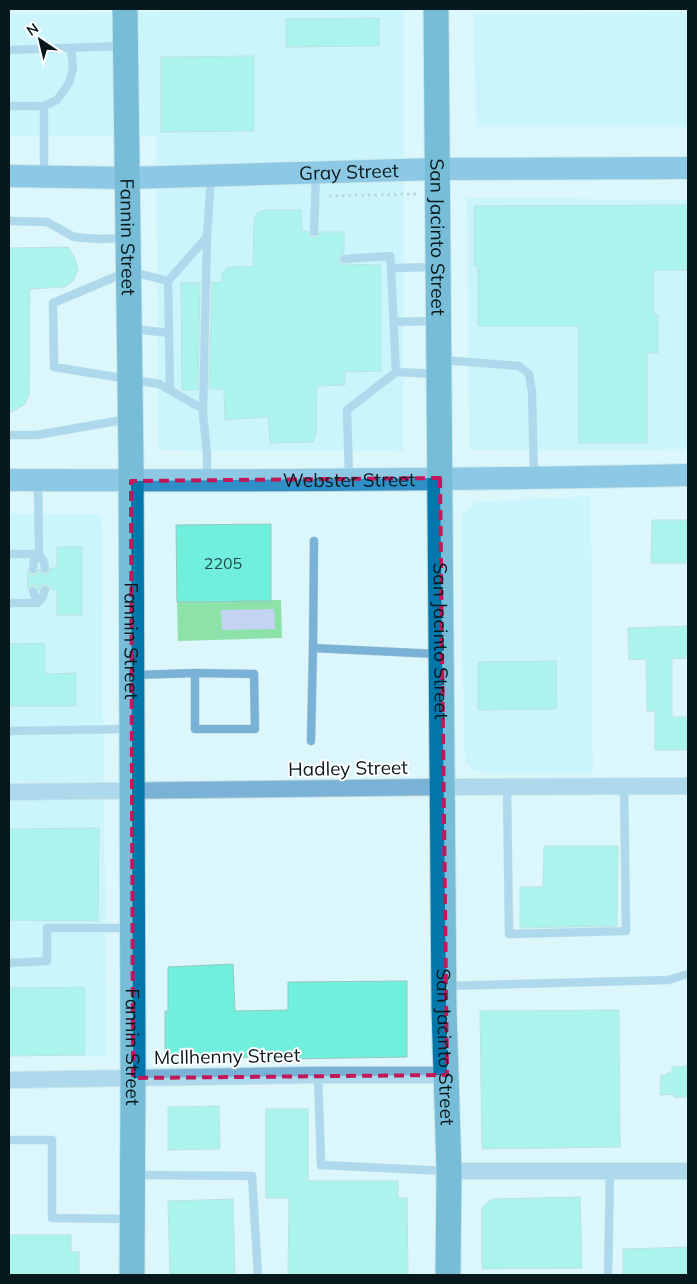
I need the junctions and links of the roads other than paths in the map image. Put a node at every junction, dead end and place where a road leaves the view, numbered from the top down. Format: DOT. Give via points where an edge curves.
graph roads {
  1 [pos="125,9"];
  2 [pos="436,9"];
  3 [pos="126,46"];
  4 [pos="71,48"];
  5 [pos="9,50"];
  6 [pos="9,106"];
  7 [pos="44,106"];
  8 [pos="688,168"];
  9 [pos="437,169"];
  10 [pos="316,173"];
  11 [pos="9,176"];
  12 [pos="211,176"];
  13 [pos="44,177"];
  14 [pos="128,178"];
  15 [pos="9,221"];
  16 [pos="314,232"];
  17 [pos="128,237"];
  18 [pos="207,237"];
  19 [pos="344,259"];
  20 [pos="438,267"];
  21 [pos="391,268"];
  22 [pos="129,271"];
  23 [pos="168,281"];
  24 [pos="438,321"];
  25 [pos="394,322"];
  26 [pos="129,329"];
  27 [pos="169,333"];
  28 [pos="439,367"];
  29 [pos="396,372"];
  30 [pos="130,380"];
  31 [pos="170,390"];
  32 [pos="203,409"];
  33 [pos="130,418"];
  34 [pos="9,435"];
  35 [pos="688,475"];
  36 [pos="440,478"];
  37 [pos="534,478"];
  38 [pos="349,479"];
  39 [pos="9,480"];
  40 [pos="38,480"];
  41 [pos="207,480"];
  42 [pos="131,481"];
  43 [pos="314,541"];
  44 [pos="9,554"];
  45 [pos="39,554"];
  46 [pos="33,569"];
  47 [pos="45,569"];
  48 [pos="45,590"];
  49 [pos="33,591"];
  50 [pos="9,602"];
  51 [pos="37,603"];
  52 [pos="314,648"];
  53 [pos="442,654"];
  54 [pos="196,673"];
  55 [pos="132,676"];
  56 [pos="132,729"];
  57 [pos="9,731"];
  58 [pos="311,740"];
  59 [pos="624,786"];
  60 [pos="688,786"];
  61 [pos="443,787"];
  62 [pos="507,787"];
  63 [pos="132,790"];
  64 [pos="9,792"];
  65 [pos="132,928"];
  66 [pos="9,964"];
  67 [pos="688,974"];
  68 [pos="444,986"];
  69 [pos="446,1074"];
  70 [pos="318,1075"];
  71 [pos="133,1078"];
  72 [pos="9,1080"];
  73 [pos="9,1140"];
  74 [pos="449,1171"];
  75 [pos="610,1171"];
  76 [pos="688,1171"];
  77 [pos="132,1175"];
  78 [pos="132,1219"];
  79 [pos="132,1275"];
  80 [pos="258,1275"];
  81 [pos="448,1275"];
  82 [pos="608,1275"];
  1 -- 3 [label="main road, Fannin Street"];
  2 -- 9 [label="main road, San Jacinto Street"];
  3 -- 4 [label="lane"];
  3 -- 14 [label="main road, Fannin Street"];
  4 -- 5 [label="lane"];
  4 -- 7 [label="lane" via="69,83 57,100"];
  6 -- 7 [label="lane"];
  7 -- 13 [label="lane"];
  8 -- 9 [label="main road, Gray Street"];
  9 -- 10 [label="main road, Gray Street"];
  9 -- 20 [label="main road, San Jacinto Street"];
  10 -- 12 [label="main road, Gray Street"];
  10 -- 16 [label="lane"];
  11 -- 13 [label="main road, Gray Street"];
  12 -- 14 [label="main road, Gray Street"];
  12 -- 18 [label="lane"];
  13 -- 14 [label="main road, Gray Street"];
  14 -- 17 [label="main road, Fannin Street"];
  15 -- 17 [label="lane" via="47,222 74,237"];
  17 -- 22 [label="main road, Fannin Street"];
  18 -- 23 [label="lane"];
  18 -- 32 [label="lane"];
  19 -- 21 [label="lane" via="390,256"];
  20 -- 21 [label="lane"];
  20 -- 24 [label="main road, San Jacinto Street"];
  21 -- 25 [label="lane"];
  22 -- 23 [label="lane"];
  22 -- 26 [label="main road, Fannin Street"];
  22 -- 30 [label="lane" via="53,304 54,367"];
  23 -- 27 [label="lane"];
  24 -- 25 [label="lane"];
  24 -- 28 [label="main road, San Jacinto Street"];
  25 -- 29 [label="lane"];
  26 -- 27 [label="lane"];
  26 -- 30 [label="main road, Fannin Street"];
  27 -- 31 [label="lane"];
  28 -- 29 [label="lane"];
  28 -- 36 [label="main road, San Jacinto Street"];
  28 -- 37 [label="lane" via="519,366 528,374 532,392"];
  29 -- 38 [label="lane" via="346,410"];
  30 -- 31 [label="lane" via="160,384"];
  30 -- 33 [label="main road, Fannin Street"];
  31 -- 32 [label="lane"];
  32 -- 41 [label="lane"];
  33 -- 34 [label="lane" via="37,435"];
  33 -- 42 [label="main road, Fannin Street"];
  35 -- 37 [label="main road, Webster Street"];
  36 -- 37 [label="main road, Webster Street"];
  36 -- 38 [label="main road, Webster Street"];
  36 -- 53 [label="main road, San Jacinto Street"];
  38 -- 41 [label="main road, Webster Street"];
  39 -- 40 [label="main road, Webster Street"];
  40 -- 42 [label="main road, Webster Street"];
  40 -- 45 [label="lane"];
  41 -- 42 [label="main road, Webster Street"];
  42 -- 55 [label="main road, Fannin Street"];
  43 -- 52 [label="lane"];
  44 -- 45 [label="lane"];
  45 -- 46 [label="lane"];
  45 -- 47 [label="lane"];
  48 -- 51 [label="lane"];
  49 -- 51 [label="lane"];
  50 -- 51 [label="lane"];
  52 -- 53 [label="lane"];
  52 -- 58 [label="lane"];
  53 -- 61 [label="main road, San Jacinto Street"];
  54 -- 54 [label="lane" via="254,674 255,729 195,729"];
  54 -- 55 [label="lane"];
  55 -- 56 [label="main road, Fannin Street"];
  56 -- 57 [label="lane"];
  56 -- 63 [label="main road, Fannin Street"];
  59 -- 60 [label="street, Hadley Street"];
  59 -- 62 [label="street, Hadley Street"];
  59 -- 62 [label="lane" via="626,931 509,934"];
  61 -- 62 [label="street, Hadley Street"];
  61 -- 63 [label="street, Hadley Street"];
  61 -- 68 [label="main road, San Jacinto Street"];
  63 -- 64 [label="street, Hadley Street"];
  63 -- 65 [label="main road, Fannin Street"];
  65 -- 66 [label="lane" via="47,928 47,961"];
  65 -- 71 [label="main road, Fannin Street"];
  67 -- 68 [label="lane" via="668,980"];
  68 -- 69 [label="main road, San Jacinto Street"];
  69 -- 70 [label="street, McIlhenny Street"];
  69 -- 74 [label="main road, San Jacinto Street"];
  70 -- 71 [label="street, McIlhenny Street"];
  70 -- 74 [label="lane" via="321,1165"];
  71 -- 72 [label="street, McIlhenny Street"];
  71 -- 77 [label="main road, Fannin Street"];
  73 -- 78 [label="lane" via="52,1140 52,1218"];
  74 -- 75 [label="street"];
  74 -- 81 [label="main road, San Jacinto Street"];
  75 -- 76 [label="street"];
  75 -- 82 [label="lane"];
  77 -- 78 [label="main road, Fannin Street"];
  77 -- 80 [label="lane" via="252,1176"];
  78 -- 79 [label="main road, Fannin Street"];
}
